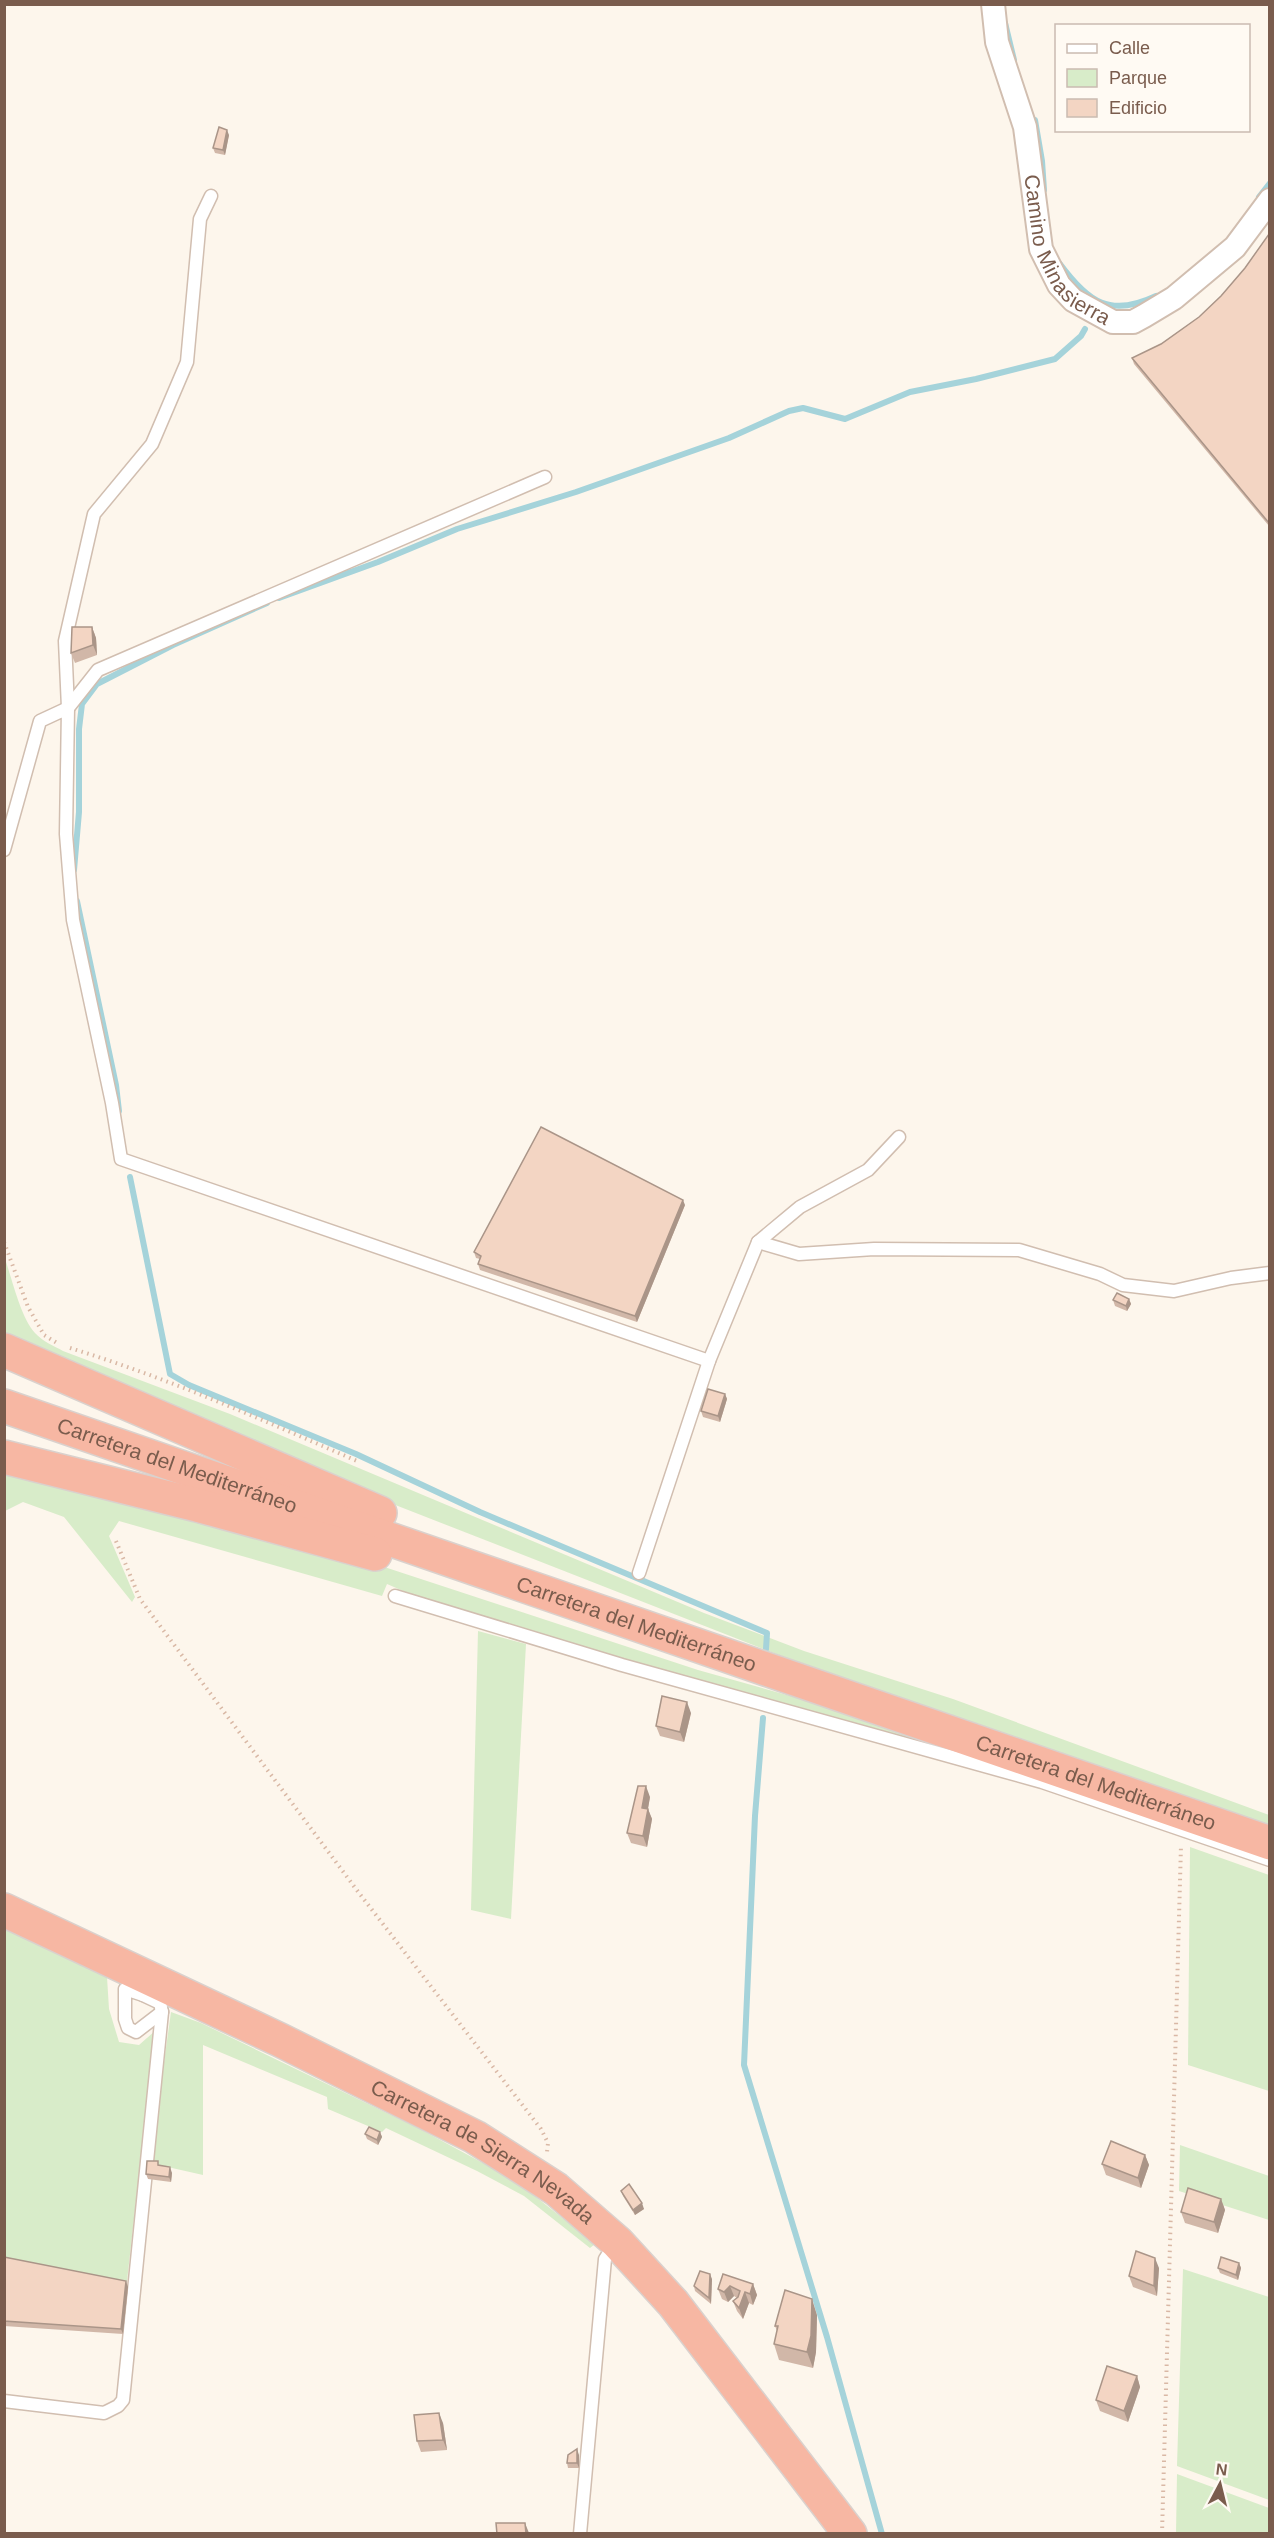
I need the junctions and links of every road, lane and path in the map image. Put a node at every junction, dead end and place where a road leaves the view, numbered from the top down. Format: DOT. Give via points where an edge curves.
graph roads {
  1 [pos="993,4"];
  2 [pos="211,196"];
  3 [pos="1269,200"];
  4 [pos="545,477"];
  5 [pos="68,708"];
  6 [pos="4,850"];
  7 [pos="899,1137"];
  8 [pos="4,1242"];
  9 [pos="758,1242"];
  10 [pos="1269,1273"];
  11 [pos="4,1350"];
  12 [pos="709,1361"];
  13 [pos="4,1406"];
  14 [pos="4,1457"];
  15 [pos="357,1461"];
  16 [pos="116,1541"];
  17 [pos="639,1573"];
  18 [pos="546,1592"];
  19 [pos="395,1596"];
  20 [pos="654,1630"];
  21 [pos="1185,1833"];
  22 [pos="1269,1843"];
  23 [pos="1269,1860"];
  24 [pos="4,1910"];
  25 [pos="146,1986"];
  26 [pos="162,2012"];
  27 [pos="542,2180"];
  28 [pos="616,2242"];
  29 [pos="4,2402"];
  30 [pos="580,2534"];
  31 [pos="850,2534"];
  32 [pos="1162,2534"];
  1 -- 3 [label="street, Camino Minasierra" via="997,42 1025,127 1041,249 1059,285 1073,300 1113,322 1133,322 1174,298 1235,247"];
  2 -- 5 [label="lane" via="200,219 187,362 153,444 94,514 65,641"];
  4 -- 5 [label="lane" via="98,670"];
  5 -- 6 [label="lane" via="40,721"];
  5 -- 12 [label="lane" via="66,834 73,920 121,1159"];
  7 -- 9 [label="lane" via="868,1170 800,1207"];
  8 -- 15 [label="path" via="28,1307 44,1335"];
  9 -- 10 [label="lane" via="799,1254 874,1249 1019,1250 1100,1274 1123,1285 1174,1291"];
  9 -- 12 [label="lane"];
  11 -- 20 [label="highway" via="402,1522 578,1586"];
  12 -- 17 [label="lane"];
  13 -- 18 [label="highway, Carretera del Mediterráneo"];
  14 -- 18 [label="highway" via="197,1505 450,1576"];
  16 -- 27 [label="path" via="140,1599 541,2128 548,2143"];
  18 -- 20 [label="highway, Carretera del Mediterráneo"];
  19 -- 21 [label="lane" via="622,1665 1014,1773"];
  20 -- 22 [label="highway, Carretera del Mediterráneo"];
  21 -- 23 [label="lane"];
  21 -- 32 [label="path" via="1181,1846"];
  24 -- 25 [label="highway, Carretera de Sierra Nevada"];
  25 -- 26 [label="lane" via="160,2003"];
  25 -- 26 [label="lane" via="125,1989 128,2028 136,2032"];
  25 -- 27 [label="highway, Carretera de Sierra Nevada" via="475,2137"];
  26 -- 29 [label="lane" via="123,2400 104,2413"];
  27 -- 28 [label="highway, Carretera de Sierra Nevada"];
  28 -- 30 [label="lane" via="605,2259"];
  28 -- 31 [label="highway, Carretera de Sierra Nevada" via="673,2303"];
}
